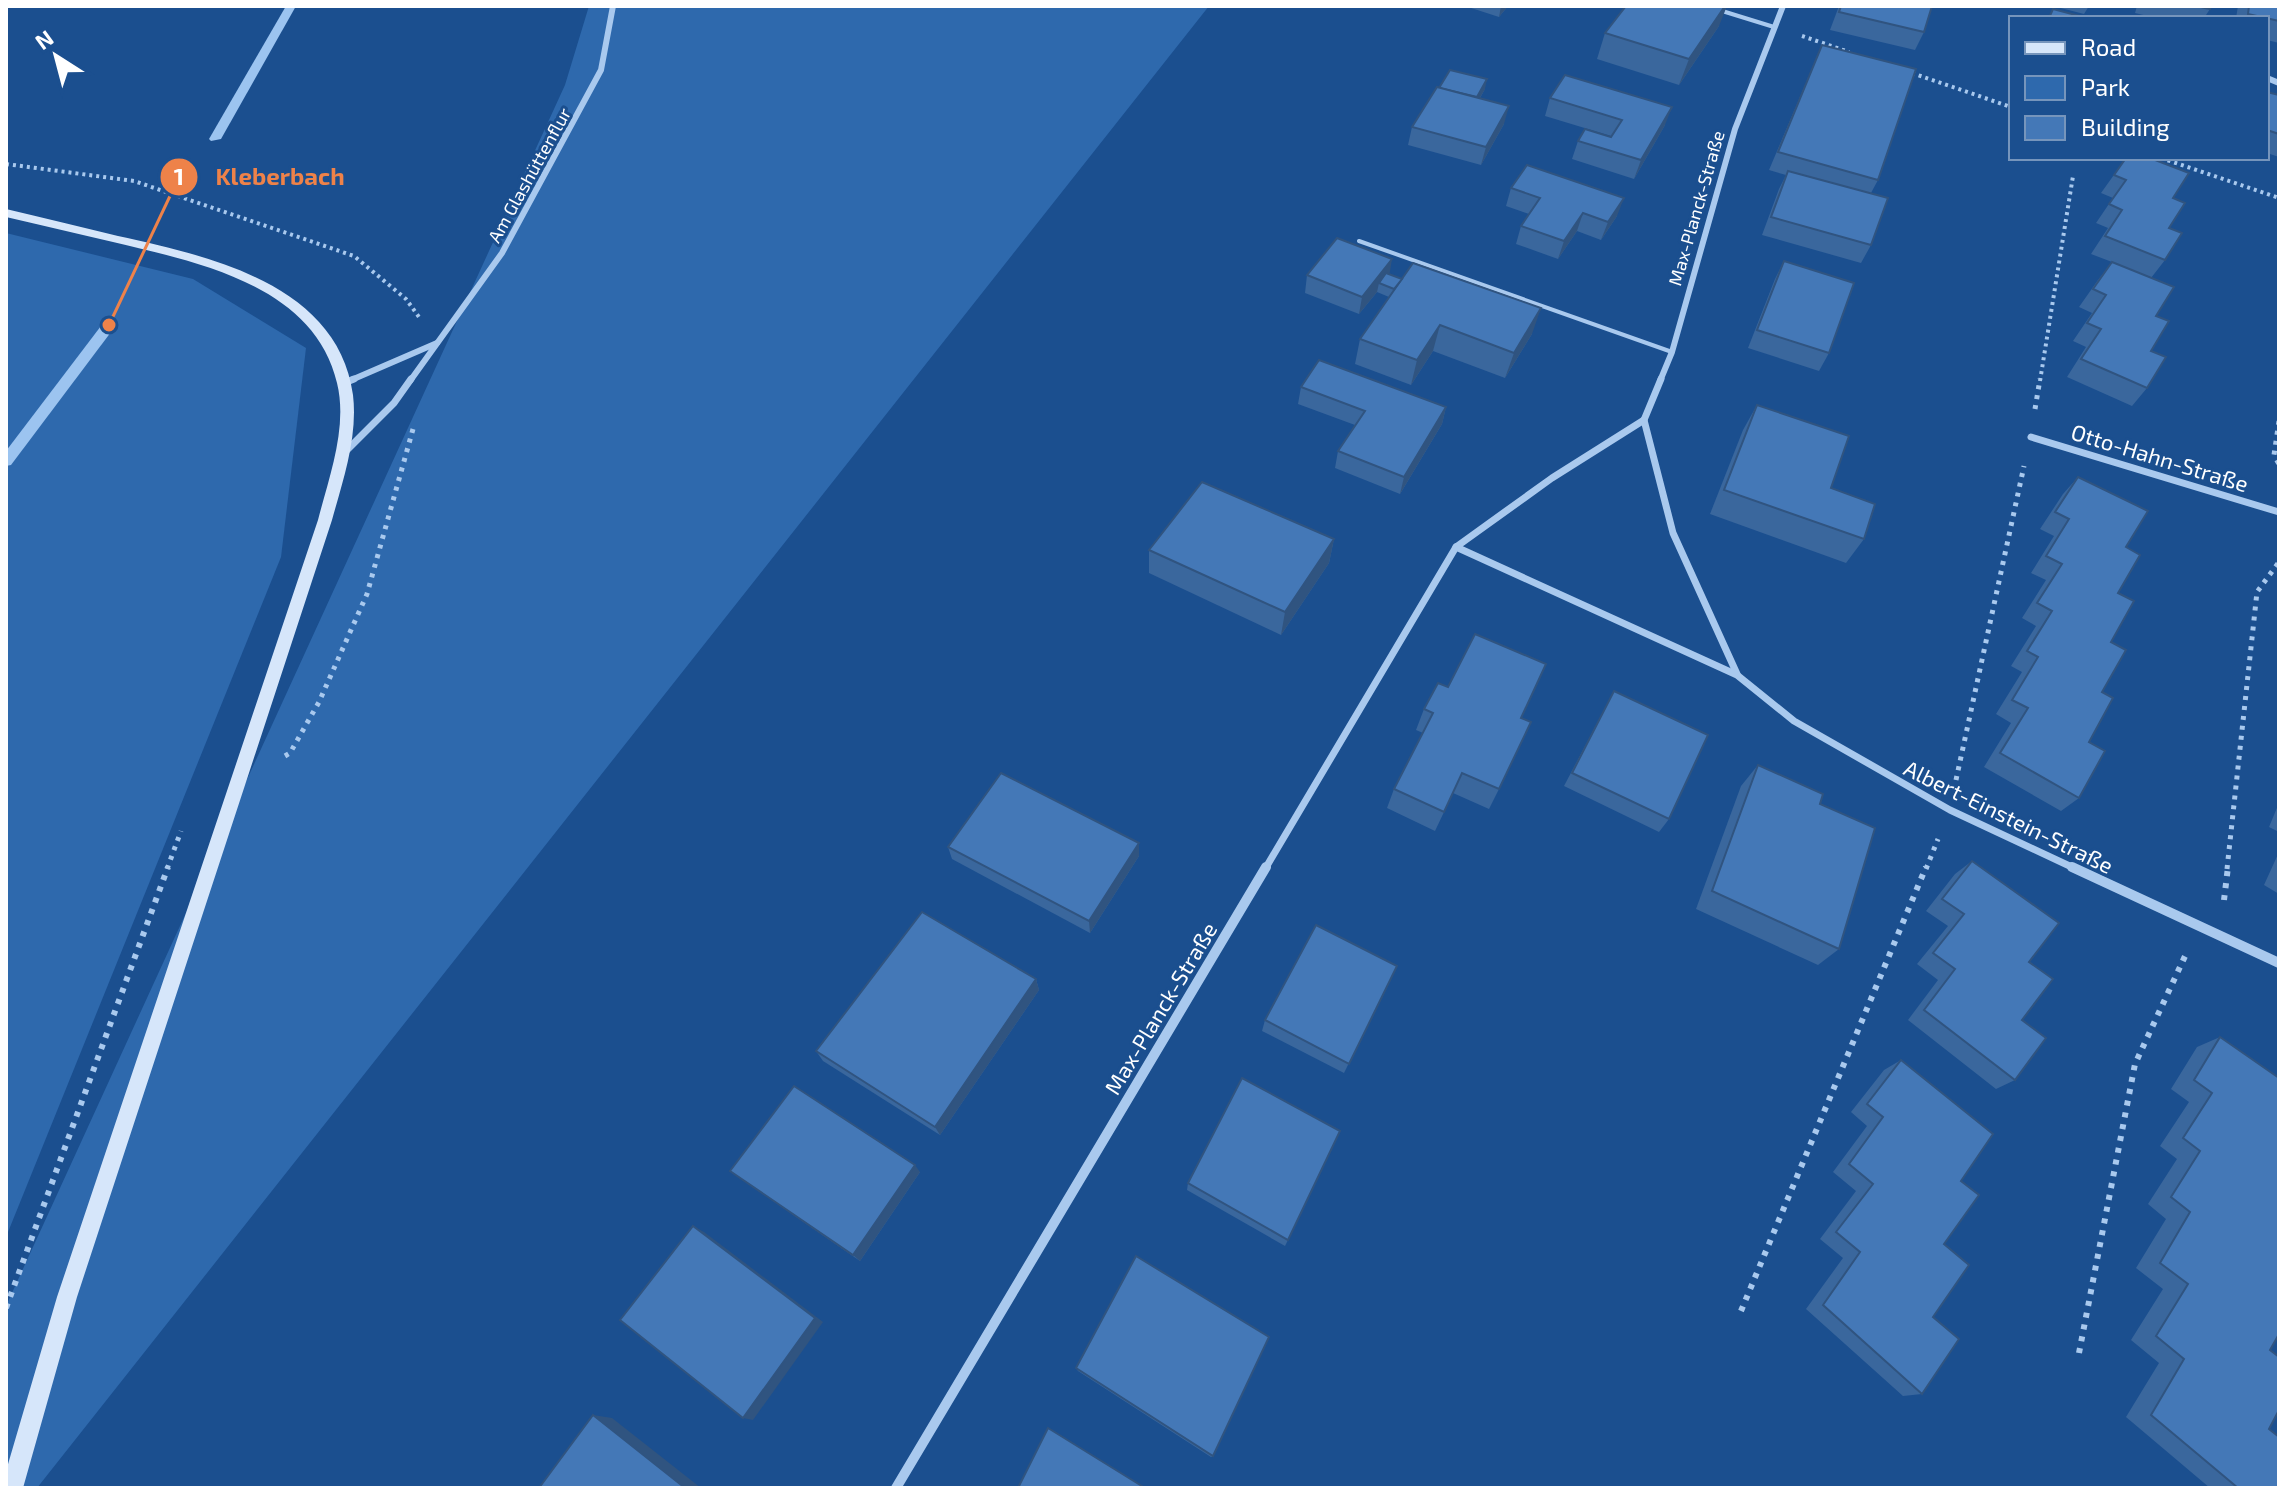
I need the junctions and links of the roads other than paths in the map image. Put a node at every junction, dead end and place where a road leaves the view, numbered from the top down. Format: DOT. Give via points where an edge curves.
graph roads {
  1 [pos="613,6"];
  2 [pos="1706,6"];
  3 [pos="1783,6"];
  4 [pos="1774,27"];
  5 [pos="6,213"];
  6 [pos="1359,241"];
  7 [pos="438,342"];
  8 [pos="1672,352"];
  9 [pos="344,383"];
  10 [pos="1644,420"];
  11 [pos="2031,437"];
  12 [pos="341,455"];
  13 [pos="2279,512"];
  14 [pos="1456,547"];
  15 [pos="1737,675"];
  16 [pos="2279,963"];
  17 [pos="12,1488"];
  18 [pos="896,1488"];
  1 -- 7 [label="street, Am Glashüttenflur" via="601,70 502,253"];
  2 -- 4 [label="lane"];
  3 -- 4 [label="street, Max-Planck-Straße"];
  4 -- 8 [label="street, Max-Planck-Straße" via="1735,129"];
  5 -- 9 [label="street" via="175,253 267,287 298,307 319,330"];
  6 -- 8 [label="lane"];
  7 -- 9 [label="street"];
  7 -- 12 [label="street, Am Glashüttenflur" via="394,403"];
  8 -- 10 [label="street, Max-Planck-Straße"];
  9 -- 12 [label="street"];
  10 -- 14 [label="street, Max-Planck-Straße"];
  10 -- 15 [label="street" via="1673,533"];
  11 -- 13 [label="street, Otto-Hahn-Straße"];
  12 -- 17 [label="street" via="239,785 67,1297"];
  14 -- 15 [label="street"];
  14 -- 18 [label="street, Max-Planck-Straße"];
  15 -- 16 [label="street, Albert-Einstein-Straße" via="1794,721 1950,810"];
}
